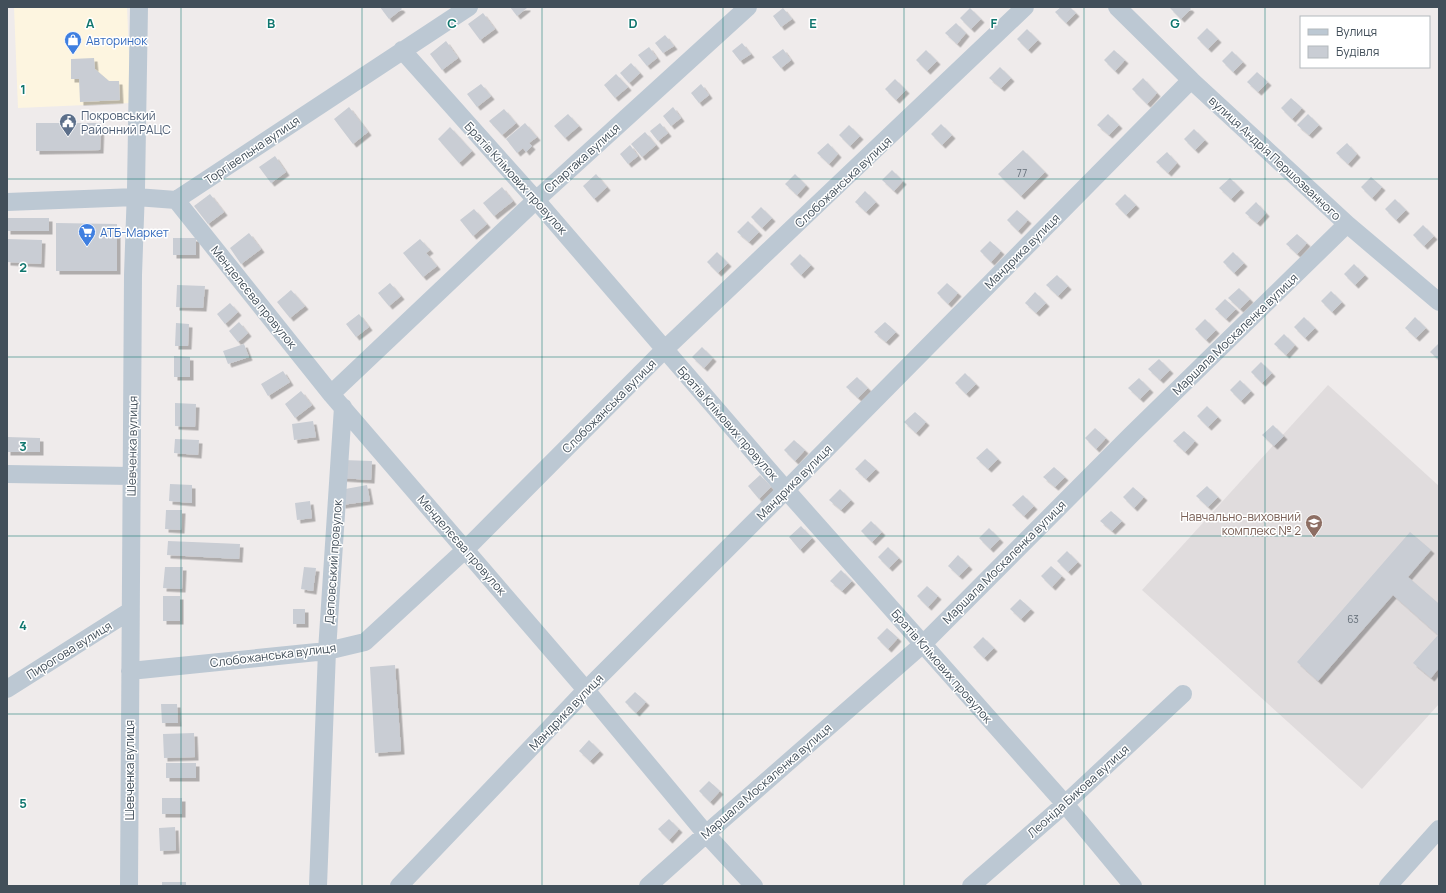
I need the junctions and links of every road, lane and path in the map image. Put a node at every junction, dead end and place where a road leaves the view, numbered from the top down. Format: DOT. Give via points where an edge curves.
graph roads {
  1 [pos="140,7"];
  2 [pos="468,7"];
  3 [pos="748,7"];
  4 [pos="1025,7"];
  5 [pos="1117,7"];
  6 [pos="402,50"];
  7 [pos="1191,80"];
  8 [pos="136,197"];
  9 [pos="176,200"];
  10 [pos="536,200"];
  11 [pos="7,202"];
  12 [pos="1347,224"];
  13 [pos="1439,302"];
  14 [pos="664,350"];
  15 [pos="331,394"];
  16 [pos="343,407"];
  17 [pos="7,474"];
  18 [pos="131,476"];
  19 [pos="786,490"];
  20 [pos="466,549"];
  21 [pos="130,611"];
  22 [pos="923,644"];
  23 [pos="327,651"];
  24 [pos="130,671"];
  25 [pos="7,689"];
  26 [pos="586,690"];
  27 [pos="1183,694"];
  28 [pos="1065,804"];
  29 [pos="1439,829"];
  30 [pos="706,834"];
  31 [pos="129,886"];
  32 [pos="318,886"];
  33 [pos="399,886"];
  34 [pos="648,886"];
  35 [pos="754,886"];
  36 [pos="971,886"];
  37 [pos="1133,886"];
  38 [pos="1388,886"];
  1 -- 8 [label="street, Шевченка вулиця"];
  2 -- 6 [label="street, Торгівельна вулиця"];
  3 -- 10 [label="street, Спартака вулиця"];
  4 -- 14 [label="street, Слобожанська вулиця"];
  5 -- 7 [label="street, вулиця Андрія Першозванного"];
  6 -- 9 [label="street, Торгівельна вулиця"];
  6 -- 10 [label="street, Братів Клімових провулок"];
  7 -- 12 [label="street, вулиця Андрія Першозванного"];
  7 -- 19 [label="street, Мандрика вулиця"];
  8 -- 9 [label="street"];
  8 -- 11 [label="street"];
  8 -- 18 [label="street, Шевченка вулиця"];
  9 -- 15 [label="street, Менделєєва провулок"];
  10 -- 14 [label="street, Братів Клімових провулок"];
  10 -- 15 [label="street, Спартака вулиця"];
  12 -- 13 [label="street, вулиця Андрія Першозванного"];
  12 -- 22 [label="street, Маршала Москаленка вулиця" via="1132,434"];
  14 -- 19 [label="street, Братів Клімових провулок"];
  14 -- 20 [label="street, Слобожанська вулиця"];
  15 -- 16 [label="street, Менделєєва провулок"];
  16 -- 20 [label="street, Менделєєва провулок"];
  16 -- 23 [label="street, Деповський провулок"];
  17 -- 18 [label="street"];
  18 -- 21 [label="street, Шевченка вулиця"];
  19 -- 22 [label="street, Братів Клімових провулок"];
  19 -- 26 [label="street, Мандрика вулиця"];
  20 -- 23 [label="street, Слобожанська вулиця" via="365,642"];
  20 -- 26 [label="street, Менделєєва провулок"];
  21 -- 24 [label="street, Шевченка вулиця"];
  21 -- 25 [label="street, Пирогова вулиця"];
  22 -- 28 [label="street, Братів Клімових провулок"];
  22 -- 30 [label="street, Маршала Москаленка вулиця"];
  23 -- 24 [label="street, Слобожанська вулиця"];
  23 -- 32 [label="street, Деповський провулок"];
  24 -- 31 [label="street, Шевченка вулиця"];
  26 -- 30 [label="street, Менделєєва провулок"];
  26 -- 33 [label="street, Мандрика вулиця"];
  27 -- 28 [label="street, Леоніда Бикова вулиця"];
  28 -- 36 [label="street, Леоніда Бикова вулиця"];
  28 -- 37 [label="street, Братів Клімових провулок"];
  29 -- 38 [label="street"];
  30 -- 34 [label="street, Маршала Москаленка вулиця"];
  30 -- 35 [label="street, Менделєєва провулок"];
}
